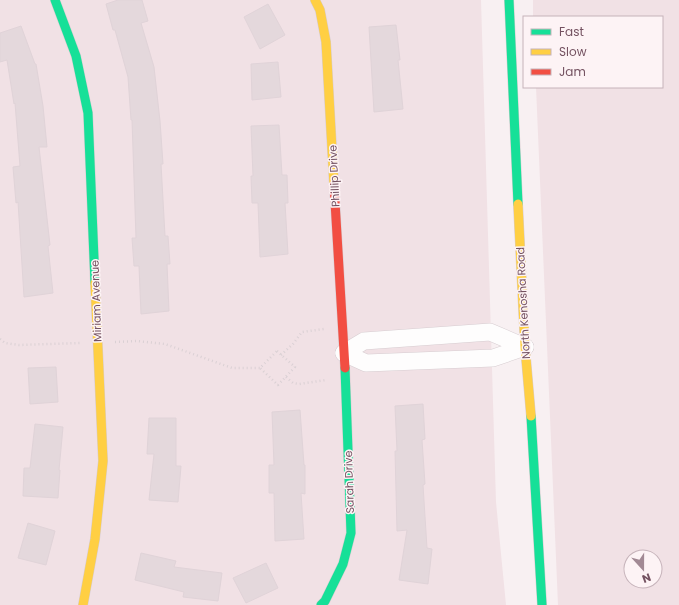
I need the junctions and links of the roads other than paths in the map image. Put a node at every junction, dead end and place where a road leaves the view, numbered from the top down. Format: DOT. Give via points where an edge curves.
graph roads {
  1 [pos="55,0"];
  2 [pos="315,0"];
  3 [pos="509,0"];
  4 [pos="525,347"];
  5 [pos="344,353"];
  6 [pos="83,605"];
  7 [pos="321,605"];
  8 [pos="542,605"];
  1 -- 6 [label="street, Miriam Avenue" via="76,56 88,113 103,461 95,539"];
  2 -- 5 [label="street, Phillip Drive" via="320,10 326,42"];
  3 -- 4 [label="street, North Kenosha Road"];
  4 -- 5 [label="street" via="493,358 366,363"];
  4 -- 5 [label="street" via="490,332 364,341"];
  4 -- 8 [label="street, North Kenosha Road"];
  5 -- 7 [label="street, Sarah Drive" via="352,533 343,564"];
}
